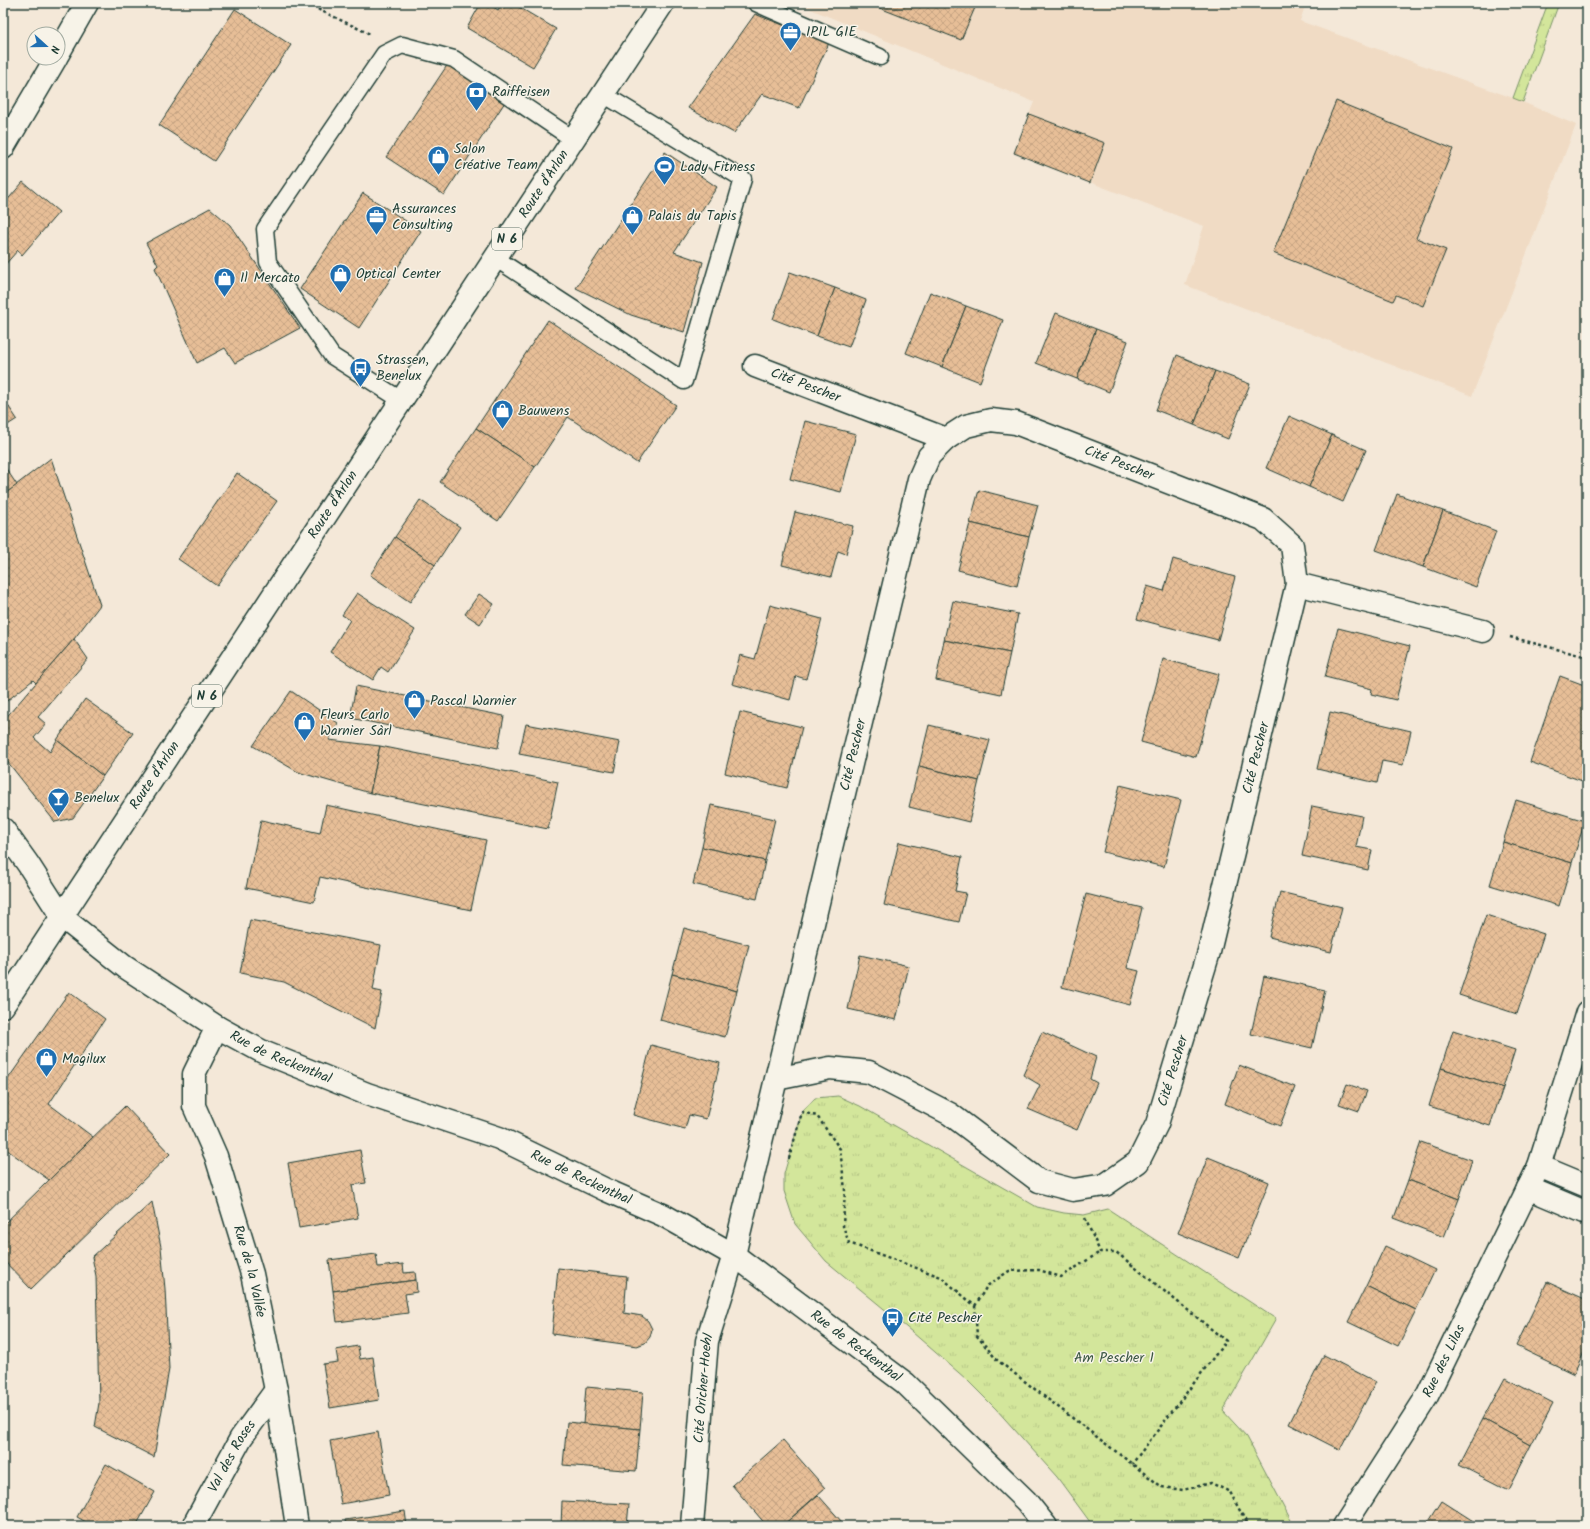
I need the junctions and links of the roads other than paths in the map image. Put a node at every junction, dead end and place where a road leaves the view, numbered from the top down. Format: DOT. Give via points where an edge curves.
graph roads {
  1 [pos="87,3"];
  2 [pos="663,3"];
  3 [pos="756,3"];
  4 [pos="66,40"];
  5 [pos="880,57"];
  6 [pos="51,66"];
  7 [pos="603,94"];
  8 [pos="573,139"];
  9 [pos="3,148"];
  10 [pos="495,258"];
  11 [pos="755,366"];
  12 [pos="401,400"];
  13 [pos="946,439"];
  14 [pos="1298,584"];
  15 [pos="1482,631"];
  16 [pos="3,829"];
  17 [pos="62,917"];
  18 [pos="3,1006"];
  19 [pos="1587,1012"];
  20 [pos="217,1027"];
  21 [pos="776,1079"];
  22 [pos="1539,1166"];
  23 [pos="1587,1186"];
  24 [pos="1528,1188"];
  25 [pos="1587,1213"];
  26 [pos="734,1255"];
  27 [pos="276,1390"];
  28 [pos="193,1526"];
  29 [pos="297,1526"];
  30 [pos="692,1526"];
  31 [pos="1046,1526"];
  32 [pos="1344,1526"];
  1 -- 4 [label="street"];
  2 -- 7 [label="street, Route d'Arlon / N 6"];
  3 -- 5 [label="lane"];
  6 -- 9 [label="street"];
  7 -- 8 [label="street, Route d'Arlon / N 6"];
  7 -- 10 [label="lane" via="743,179 684,381"];
  8 -- 10 [label="street, Route d'Arlon / N 6"];
  8 -- 12 [label="lane" via="454,59 402,45 384,54 265,229 268,262 332,356"];
  10 -- 12 [label="street, Route d'Arlon / N 6"];
  11 -- 13 [label="street, Cité Pescher"];
  12 -- 17 [label="street, Route d'Arlon / N 6"];
  13 -- 14 [label="street, Cité Pescher" via="966,426 991,420 1016,423 1263,519 1292,545"];
  13 -- 21 [label="street, Cité Pescher" via="929,456 919,479"];
  14 -- 15 [label="street"];
  14 -- 21 [label="street, Cité Pescher" via="1209,952 1157,1124 1138,1162 1105,1185 1073,1190 1039,1181 950,1114 869,1072 830,1068"];
  16 -- 17 [label="street, Rue de Reckenthal"];
  17 -- 18 [label="street, Route d'Arlon / N 6"];
  17 -- 20 [label="street, Rue de Reckenthal" via="125,967"];
  19 -- 22 [label="street, Rue des Lilas"];
  20 -- 26 [label="street, Rue de Reckenthal" via="263,1052 367,1094 499,1138 663,1215"];
  20 -- 27 [label="street, Rue de la Vallée" via="194,1074 194,1106 216,1156 252,1274"];
  21 -- 26 [label="street, Cité Pescher"];
  22 -- 23 [label="street"];
  22 -- 24 [label="street, Rue des Lilas"];
  24 -- 25 [label="street"];
  24 -- 32 [label="street, Rue des Lilas" via="1426,1398"];
  26 -- 30 [label="street, Cité Oricher-Hoehl" via="707,1342"];
  26 -- 31 [label="street, Rue de Reckenthal" via="905,1383 1026,1500"];
  27 -- 28 [label="street, Val des Roses" via="241,1438"];
  27 -- 29 [label="street, Rue de la Vallée"];
}
